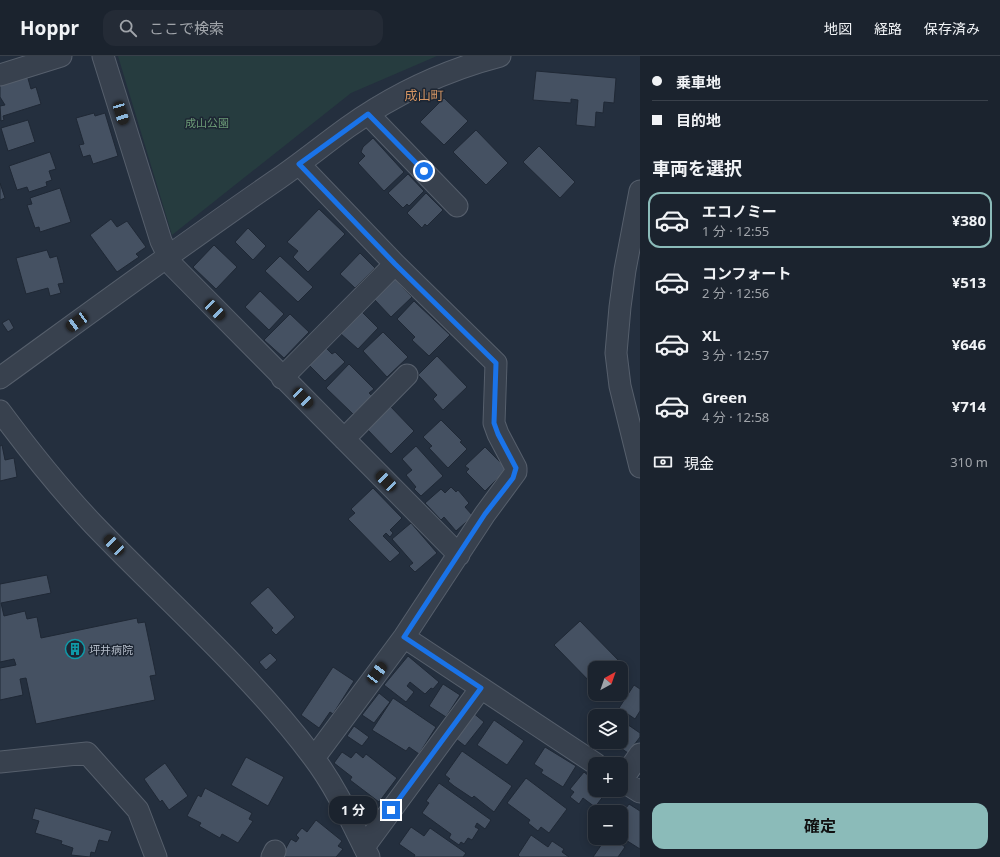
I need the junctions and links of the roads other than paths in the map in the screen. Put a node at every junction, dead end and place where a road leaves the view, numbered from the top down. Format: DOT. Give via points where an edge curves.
graph roads {
  1 [pos="61,56"];
  2 [pos="103,56"];
  3 [pos="500,56"];
  4 [pos="0,75"];
  5 [pos="368,114"];
  6 [pos="299,164"];
  7 [pos="640,191"];
  8 [pos="457,206"];
  9 [pos="167,256"];
  10 [pos="395,264"];
  11 [pos="407,375"];
  12 [pos="0,378"];
  13 [pos="282,378"];
  14 [pos="0,411"];
  15 [pos="344,439"];
  16 [pos="640,467"];
  17 [pos="459,555"];
  18 [pos="404,637"];
  19 [pos="481,688"];
  20 [pos="640,754"];
  21 [pos="314,758"];
  22 [pos="588,759"];
  23 [pos="0,762"];
  24 [pos="628,770"];
  25 [pos="628,784"];
  26 [pos="640,792"];
  27 [pos="366,852"];
  28 [pos="156,857"];
  1 -- 4 [label="street"];
  2 -- 9 [label="street" via="160,241"];
  3 -- 5 [label="street" via="468,64 436,78"];
  5 -- 6 [label="street"];
  5 -- 8 [label="street"];
  6 -- 9 [label="street"];
  6 -- 10 [label="street"];
  7 -- 16 [label="street" via="625,270 616,353 620,386"];
  9 -- 12 [label="street"];
  9 -- 13 [label="street" via="182,277"];
  10 -- 13 [label="street"];
  10 -- 17 [label="street" via="496,363 494,423 516,472"];
  11 -- 15 [label="street"];
  13 -- 15 [label="street"];
  14 -- 21 [label="street" via="28,449 93,524 229,661 293,731"];
  15 -- 17 [label="street"];
  17 -- 18 [label="street"];
  18 -- 19 [label="street"];
  18 -- 21 [label="street"];
  19 -- 22 [label="street"];
  19 -- 27 [label="street"];
  20 -- 24 [label="street"];
  21 -- 27 [label="street" via="334,790"];
  23 -- 28 [label="street" via="88,753 138,810"];
  25 -- 26 [label="street"];
}
